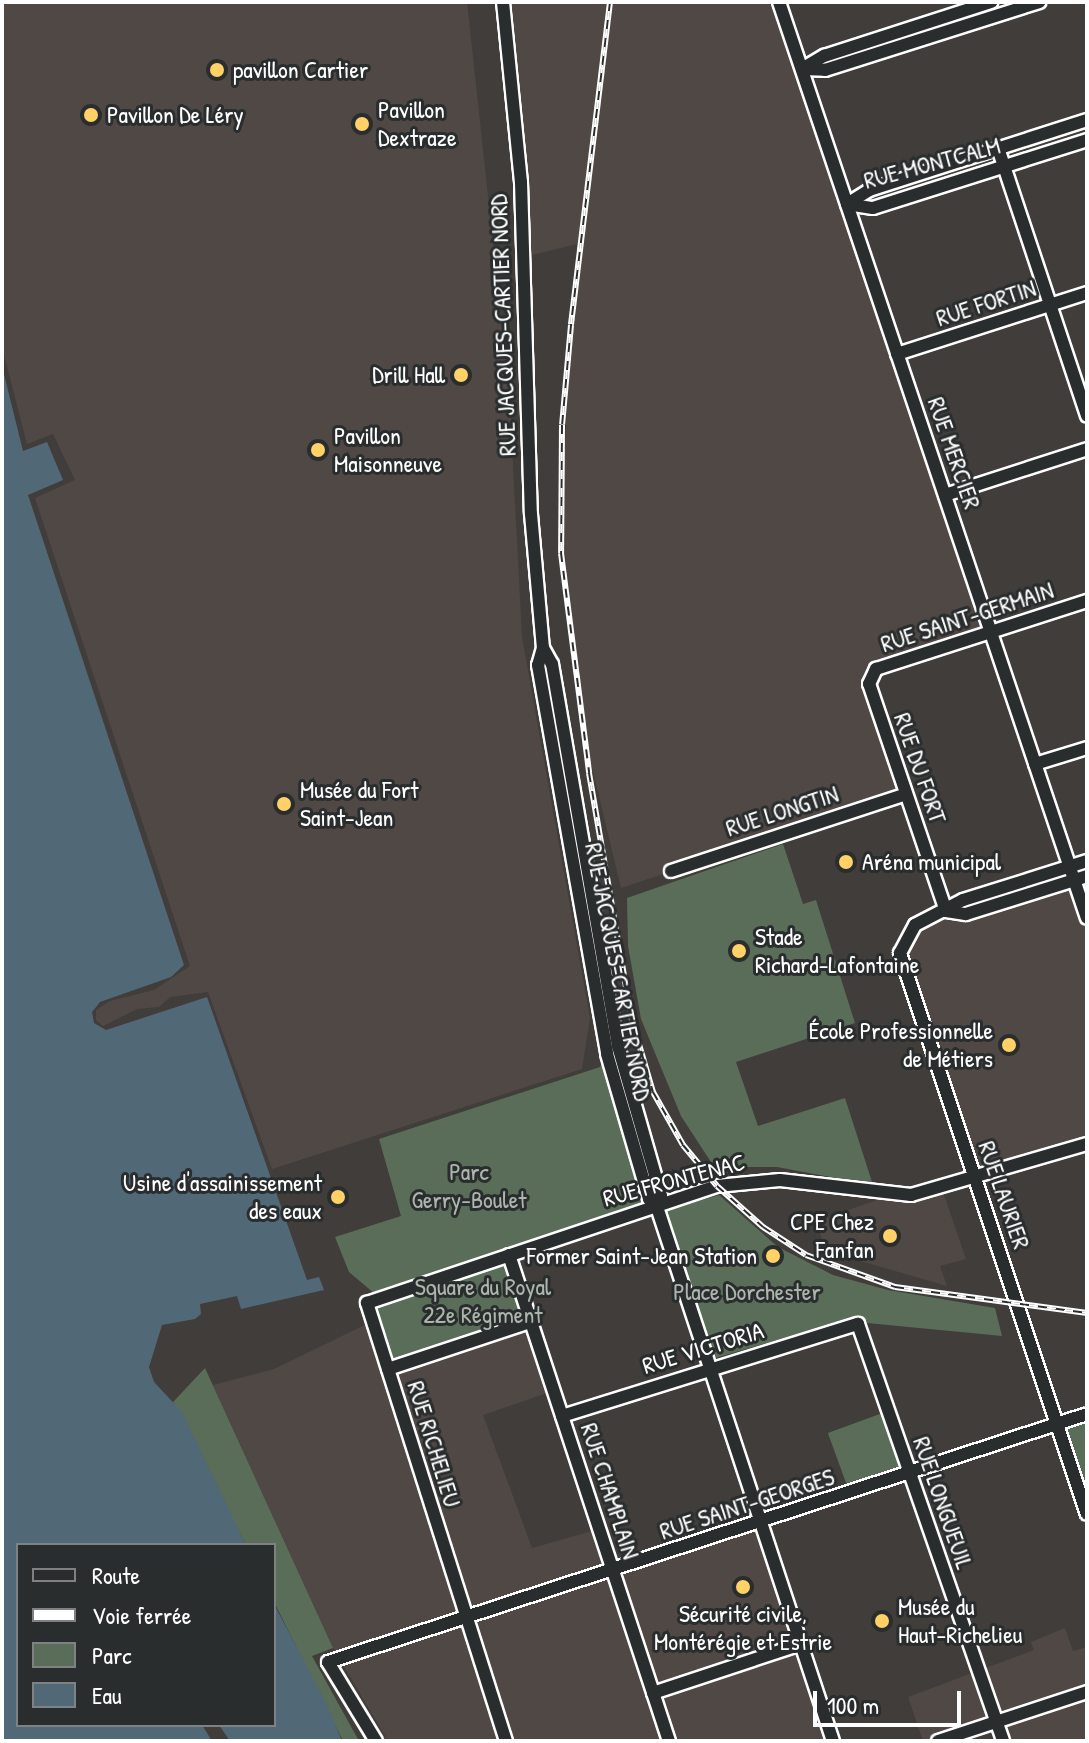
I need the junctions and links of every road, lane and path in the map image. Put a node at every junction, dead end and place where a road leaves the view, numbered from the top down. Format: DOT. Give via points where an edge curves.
graph roads {
  1 [pos="503,2"];
  2 [pos="779,2"];
  3 [pos="991,2"];
  4 [pos="1039,2"];
  5 [pos="951,15"];
  6 [pos="956,29"];
  7 [pos="802,69"];
  8 [pos="1087,120"];
  9 [pos="1087,140"];
  10 [pos="998,148"];
  11 [pos="1004,166"];
  12 [pos="847,204"];
  13 [pos="1087,293"];
  14 [pos="1050,305"];
  15 [pos="897,354"];
  16 [pos="1087,416"];
  17 [pos="1087,449"];
  18 [pos="945,495"];
  19 [pos="1087,601"];
  20 [pos="991,632"];
  21 [pos="869,684"];
  22 [pos="1087,748"];
  23 [pos="1035,764"];
  24 [pos="906,794"];
  25 [pos="1087,861"];
  26 [pos="1070,866"];
  27 [pos="671,871"];
  28 [pos="1080,878"];
  29 [pos="946,911"];
  30 [pos="1087,918"];
  31 [pos="1087,1144"];
  32 [pos="976,1180"];
  33 [pos="656,1204"];
  34 [pos="509,1255"];
  35 [pos="530,1322"];
  36 [pos="858,1324"];
  37 [pos="709,1368"];
  38 [pos="388,1369"];
  39 [pos="1087,1414"];
  40 [pos="562,1416"];
  41 [pos="1057,1424"];
  42 [pos="910,1473"];
  43 [pos="1087,1514"];
  44 [pos="760,1522"];
  45 [pos="613,1571"];
  46 [pos="466,1619"];
  47 [pos="801,1644"];
  48 [pos="1087,1692"];
  49 [pos="653,1693"];
  50 [pos="996,1721"];
  51 [pos="376,1741"];
  52 [pos="506,1741"];
  53 [pos="669,1741"];
  54 [pos="833,1741"];
  55 [pos="938,1741"];
  56 [pos="1003,1741"];
  1 -- 33 [label="street, RUE JACQUES-CARTIER NORD" via="521,182 531,514 543,648 552,664 618,1046 661,1196"];
  2 -- 7 [label="street, RUE MERCIER"];
  3 -- 5 [label="street"];
  4 -- 6 [label="street"];
  5 -- 6 [label="street"];
  5 -- 7 [label="street" via="824,56"];
  6 -- 7 [label="street" via="825,70"];
  7 -- 12 [label="street, RUE MERCIER"];
  8 -- 10 [label="street, RUE MONTCALM"];
  9 -- 11 [label="street, RUE MONTCALM"];
  10 -- 11 [label="street"];
  10 -- 12 [label="street, RUE MONTCALM" via="869,190"];
  11 -- 12 [label="street, RUE MONTCALM" via="873,208"];
  11 -- 14 [label="street"];
  12 -- 15 [label="street, RUE MERCIER"];
  13 -- 14 [label="street, RUE FORTIN"];
  14 -- 15 [label="street, RUE FORTIN"];
  14 -- 16 [label="street"];
  15 -- 18 [label="street, RUE MERCIER"];
  17 -- 18 [label="street"];
  18 -- 20 [label="street, RUE MERCIER"];
  19 -- 20 [label="street, RUE SAINT-GERMAIN"];
  20 -- 21 [label="street, RUE SAINT-GERMAIN" via="876,669"];
  20 -- 23 [label="street, RUE MERCIER"];
  21 -- 24 [label="street, RUE DU FORT"];
  22 -- 23 [label="street"];
  23 -- 26 [label="street, RUE MERCIER"];
  24 -- 27 [label="street, RUE LONGTIN"];
  24 -- 29 [label="street, RUE DU FORT"];
  25 -- 26 [label="street, RUE LAURIER"];
  26 -- 28 [label="street, RUE MERCIER"];
  26 -- 29 [label="street, RUE LAURIER" via="963,900"];
  28 -- 29 [label="street" via="966,914"];
  28 -- 30 [label="street, RUE MERCIER"];
  29 -- 32 [label="street, RUE LAURIER" via="915,925 900,953"];
  31 -- 32 [label="street, RUE FRONTENAC"];
  32 -- 33 [label="street, RUE FRONTENAC" via="889,1196 762,1179"];
  32 -- 41 [label="street, RUE LAURIER"];
  33 -- 34 [label="street, RUE FRONTENAC"];
  33 -- 37 [label="street, RUE JACQUES-CARTIER NORD"];
  34 -- 35 [label="street, RUE CHAMPLAIN"];
  34 -- 38 [label="street, RUE RICHELIEU" via="367,1303"];
  35 -- 38 [label="street"];
  35 -- 40 [label="street, RUE CHAMPLAIN"];
  36 -- 37 [label="street, RUE VICTORIA"];
  36 -- 42 [label="street, RUE LONGUEUIL"];
  37 -- 40 [label="street, RUE VICTORIA"];
  37 -- 44 [label="street, RUE JACQUES-CARTIER NORD"];
  38 -- 46 [label="street, RUE RICHELIEU"];
  39 -- 41 [label="street, RUE SAINT-GEORGES"];
  40 -- 45 [label="street, RUE CHAMPLAIN"];
  41 -- 42 [label="street, RUE SAINT-GEORGES"];
  41 -- 43 [label="street, RUE LAURIER"];
  42 -- 44 [label="street, RUE SAINT-GEORGES"];
  42 -- 50 [label="street, RUE LONGUEUIL"];
  44 -- 45 [label="street, RUE SAINT-GEORGES"];
  44 -- 47 [label="street, RUE JACQUES-CARTIER NORD"];
  45 -- 46 [label="street, RUE SAINT-GEORGES"];
  45 -- 49 [label="street, RUE CHAMPLAIN"];
  46 -- 51 [label="street, RUE SAINT-GEORGES" via="328,1662"];
  46 -- 52 [label="street, RUE RICHELIEU"];
  47 -- 49 [label="street"];
  47 -- 54 [label="street, RUE JACQUES-CARTIER NORD"];
  48 -- 50 [label="street"];
  49 -- 53 [label="street, RUE CHAMPLAIN"];
  50 -- 55 [label="street"];
  50 -- 56 [label="street, RUE LONGUEUIL"];
}
